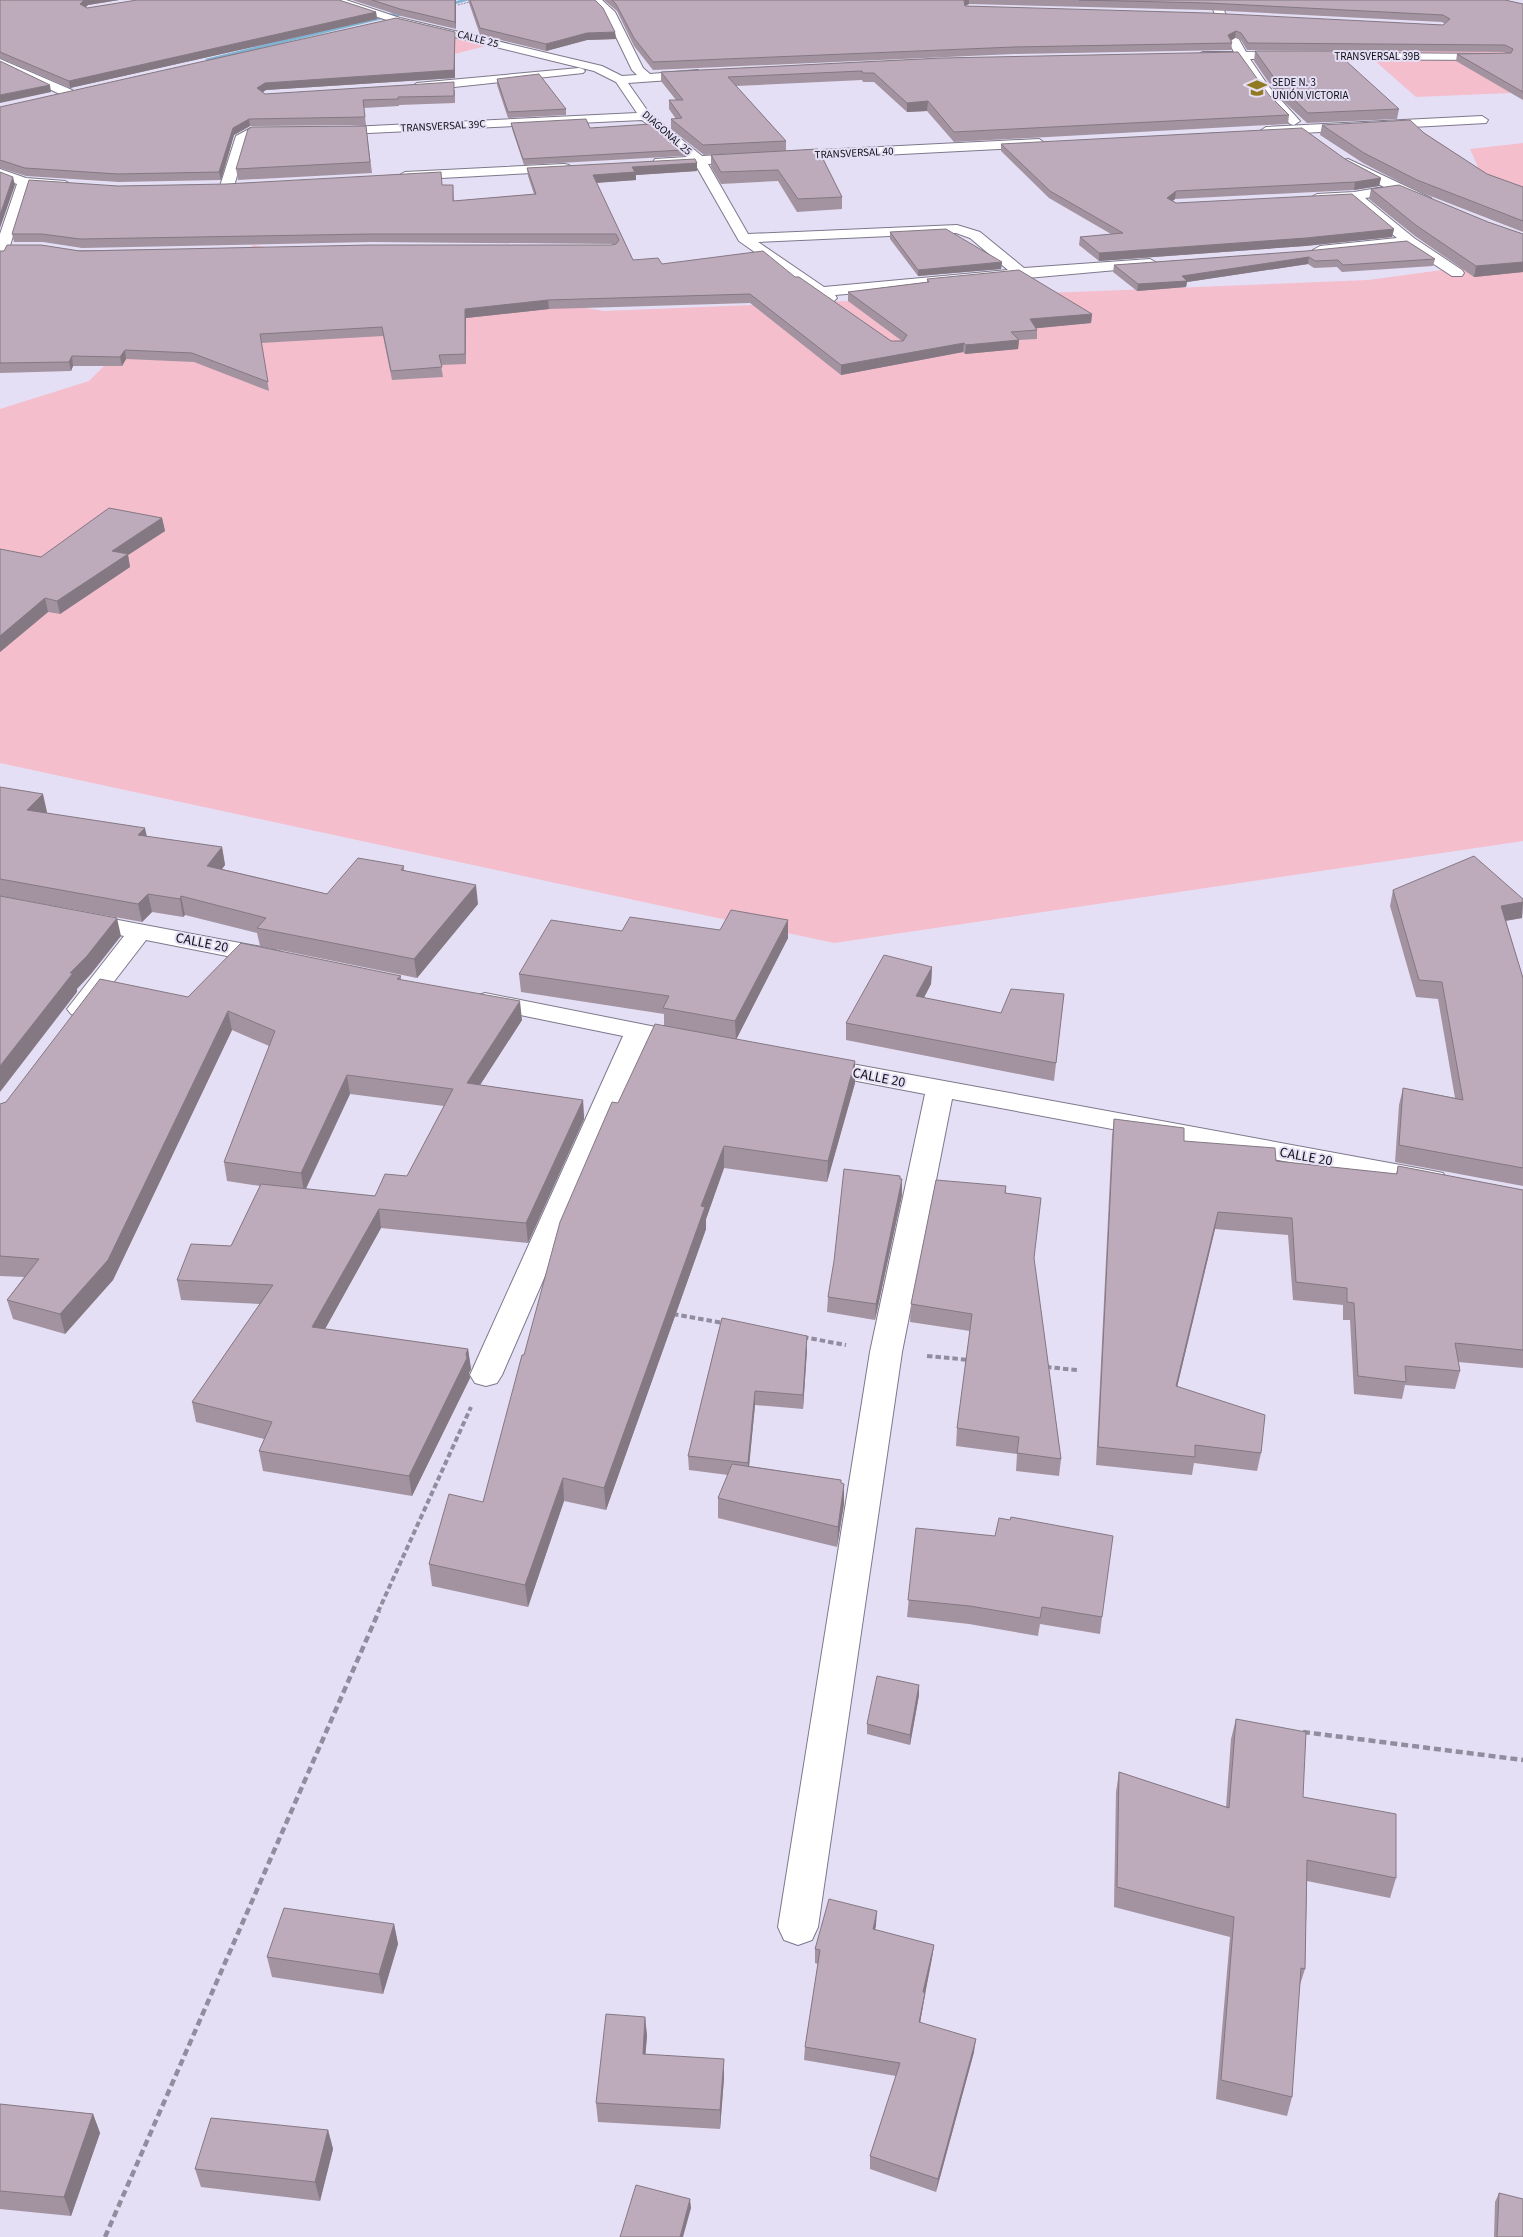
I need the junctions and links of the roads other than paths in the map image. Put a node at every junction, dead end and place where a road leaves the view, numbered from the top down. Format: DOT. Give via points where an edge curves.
graph roads {
  1 [pos="336,0"];
  2 [pos="596,0"];
  3 [pos="1218,11"];
  4 [pos="1193,55"];
  5 [pos="1240,55"];
  6 [pos="1504,57"];
  7 [pos="0,62"];
  8 [pos="598,68"];
  9 [pos="714,73"];
  10 [pos="645,76"];
  11 [pos="620,80"];
  12 [pos="401,88"];
  13 [pos="51,97"];
  14 [pos="644,116"];
  15 [pos="1482,120"];
  16 [pos="1302,129"];
  17 [pos="319,132"];
  18 [pos="1253,132"];
  19 [pos="291,133"];
  20 [pos="1318,141"];
  21 [pos="1056,142"];
  22 [pos="1334,153"];
  23 [pos="699,160"];
  24 [pos="650,163"];
  25 [pos="581,167"];
  26 [pos="0,173"];
  27 [pos="394,177"];
  28 [pos="24,182"];
  29 [pos="81,186"];
  30 [pos="227,186"];
  31 [pos="1398,189"];
  32 [pos="1354,196"];
  33 [pos="1305,198"];
  34 [pos="1440,206"];
  35 [pos="744,238"];
  36 [pos="1409,240"];
  37 [pos="6,250"];
  38 [pos="1305,252"];
  39 [pos="1168,262"];
  40 [pos="1021,273"];
  41 [pos="1456,273"];
  42 [pos="821,292"];
  43 [pos="844,308"];
  44 [pos="56,915"];
  45 [pos="140,931"];
  46 [pos="297,962"];
  47 [pos="462,996"];
  48 [pos="64,1030"];
  49 [pos="638,1032"];
  50 [pos="706,1045"];
  51 [pos="794,1062"];
  52 [pos="940,1090"];
  53 [pos="1455,1184"];
  54 [pos="486,1375"];
  55 [pos="798,1927"];
  1 -- 8 [label="street, CALLE 25" via="379,19 394,19"];
  2 -- 10 [label="street" via="610,12 638,70"];
  3 -- 5 [label="street"];
  4 -- 5 [label="street, TRANSVERSAL 39B"];
  5 -- 6 [label="street, TRANSVERSAL 39B"];
  5 -- 16 [label="street" via="1270,98"];
  7 -- 13 [label="street" via="73,92"];
  8 -- 11 [label="street, CALLE 25"];
  8 -- 12 [label="street"];
  9 -- 10 [label="street"];
  10 -- 11 [label="street"];
  11 -- 14 [label="street, DIAGONAL 25"];
  14 -- 17 [label="street, TRANSVERSAL 39C"];
  14 -- 23 [label="street, DIAGONAL 25"];
  15 -- 16 [label="street"];
  16 -- 18 [label="street"];
  16 -- 20 [label="street"];
  19 -- 30 [label="street" via="251,132 242,136"];
  21 -- 23 [label="street, TRANSVERSAL 40"];
  22 -- 31 [label="street"];
  23 -- 24 [label="street, TRANSVERSAL 40"];
  23 -- 35 [label="street"];
  25 -- 27 [label="street"];
  26 -- 28 [label="street"];
  28 -- 29 [label="street"];
  28 -- 37 [label="street"];
  31 -- 32 [label="street"];
  31 -- 34 [label="street"];
  32 -- 33 [label="street"];
  32 -- 36 [label="street"];
  35 -- 40 [label="street" via="957,229 975,235"];
  35 -- 42 [label="street"];
  36 -- 38 [label="street"];
  36 -- 41 [label="street"];
  39 -- 40 [label="street"];
  40 -- 42 [label="street"];
  42 -- 43 [label="street"];
  44 -- 45 [label="street, CALLE 20"];
  45 -- 46 [label="street, CALLE 20"];
  45 -- 48 [label="street"];
  47 -- 49 [label="street"];
  49 -- 50 [label="street"];
  49 -- 54 [label="street"];
  51 -- 52 [label="street, CALLE 20"];
  52 -- 53 [label="street, CALLE 20"];
  52 -- 55 [label="street" via="886,1352"];
}
